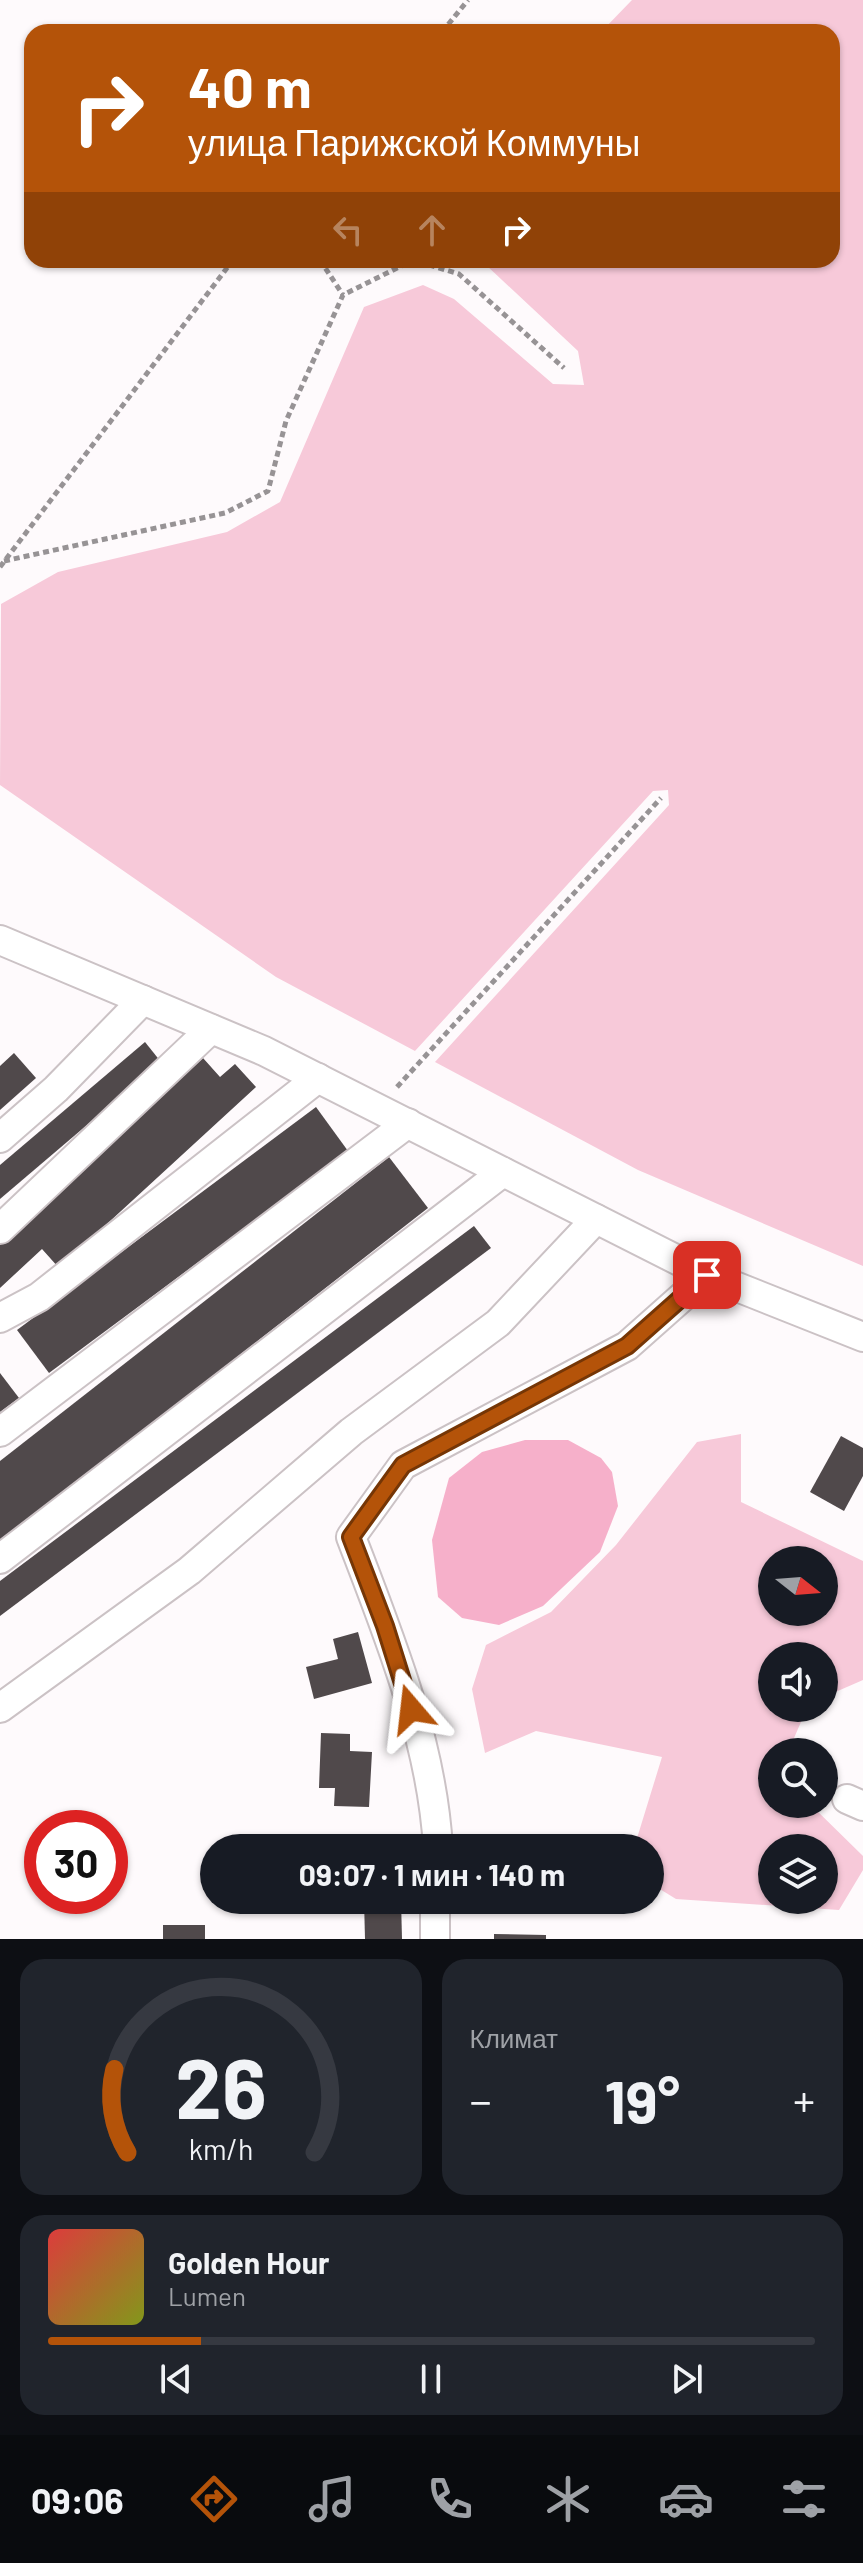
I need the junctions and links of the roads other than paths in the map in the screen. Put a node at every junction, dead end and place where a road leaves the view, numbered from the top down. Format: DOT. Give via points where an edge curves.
graph roads {
  1 [pos="0,940"];
  2 [pos="143,1000"];
  3 [pos="211,1029"];
  4 [pos="318,1078"];
  5 [pos="408,1123"];
  6 [pos="0,1138"];
  7 [pos="503,1172"];
  8 [pos="596,1219"];
  9 [pos="0,1229"];
  10 [pos="707,1275"];
  11 [pos="0,1318"];
  12 [pos="863,1337"];
  13 [pos="0,1432"];
  14 [pos="0,1559"];
  15 [pos="0,1708"];
  16 [pos="436,1834"];
  17 [pos="435,1914"];
  18 [pos="435,1939"];
  1 -- 2 [label="street"];
  2 -- 3 [label="street"];
  2 -- 6 [label="street"];
  3 -- 4 [label="street"];
  3 -- 9 [label="street"];
  4 -- 5 [label="street"];
  4 -- 11 [label="street" via="39,1297"];
  5 -- 7 [label="street"];
  5 -- 13 [label="street"];
  7 -- 8 [label="street"];
  7 -- 14 [label="street"];
  8 -- 10 [label="street"];
  8 -- 15 [label="street" via="498,1323 351,1432 189,1571"];
  10 -- 12 [label="street"];
  10 -- 16 [label="street" via="627,1346 403,1465 351,1537 427,1764"];
  17 -- 18 [label="street"];
}
